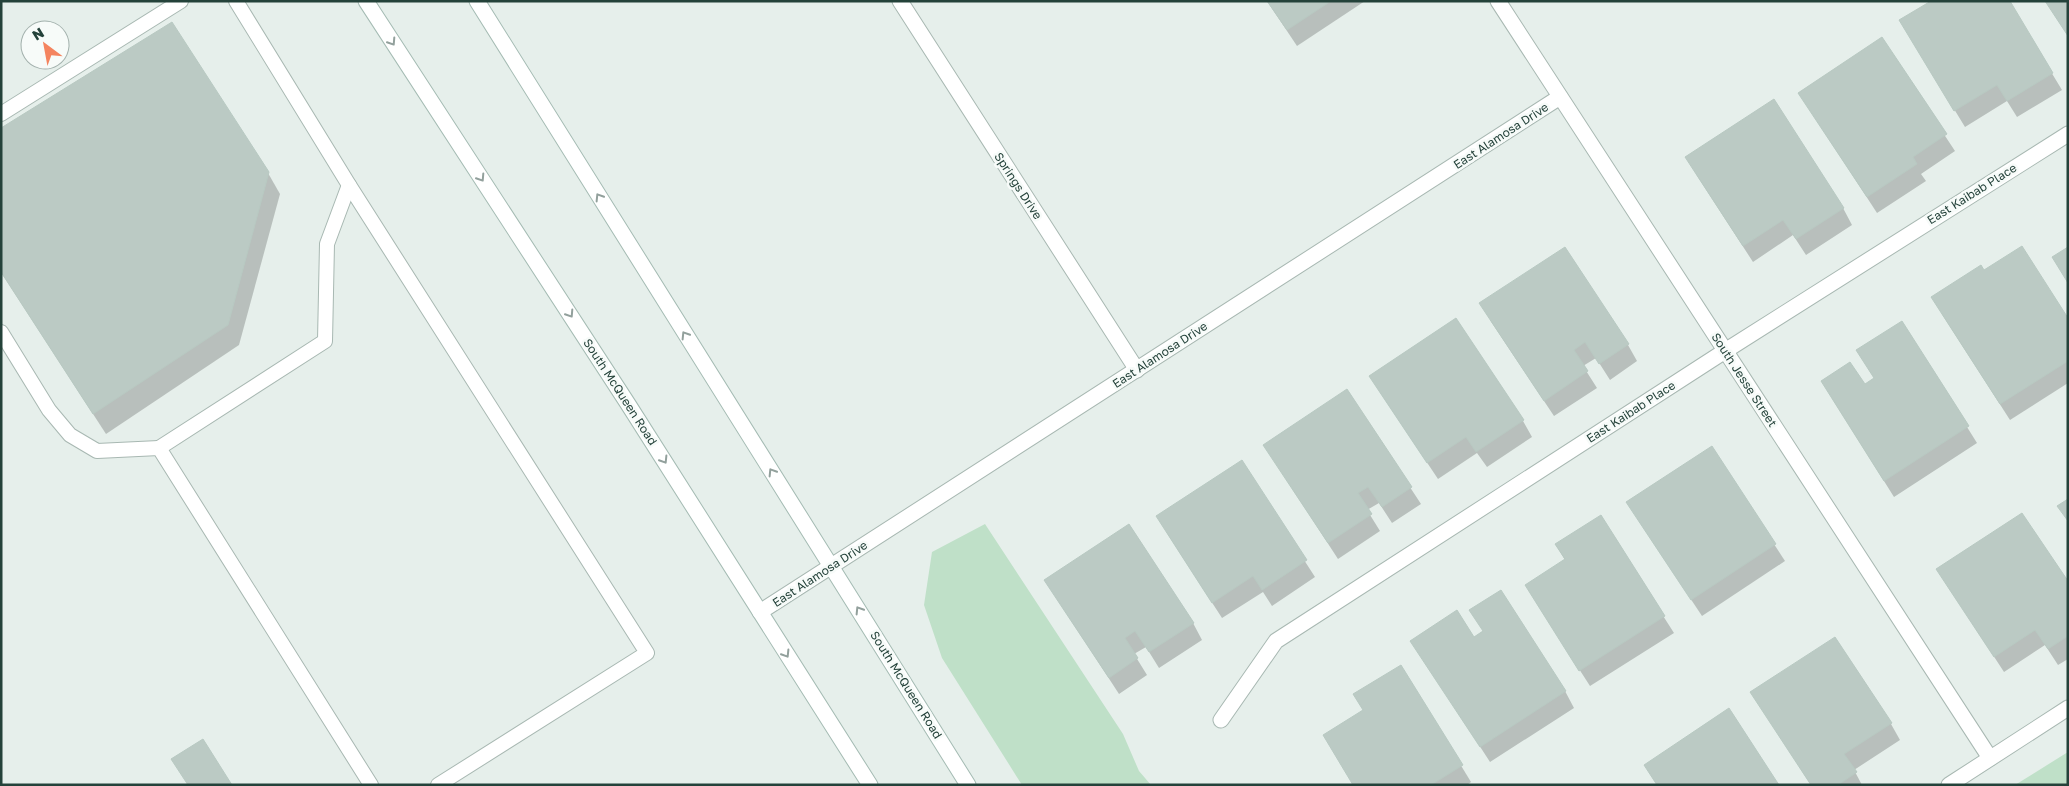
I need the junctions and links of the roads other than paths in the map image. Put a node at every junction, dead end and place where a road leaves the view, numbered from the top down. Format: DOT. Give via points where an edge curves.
graph roads {
  1 [pos="181,1"];
  2 [pos="236,1"];
  3 [pos="366,1"];
  4 [pos="477,1"];
  5 [pos="900,1"];
  6 [pos="1498,1"];
  7 [pos="1560,97"];
  8 [pos="1,114"];
  9 [pos="2068,134"];
  10 [pos="349,185"];
  11 [pos="1,332"];
  12 [pos="1725,351"];
  13 [pos="1137,370"];
  14 [pos="159,448"];
  15 [pos="832,566"];
  16 [pos="760,612"];
  17 [pos="2068,708"];
  18 [pos="1221,720"];
  19 [pos="1990,758"];
  20 [pos="371,785"];
  21 [pos="438,785"];
  22 [pos="870,785"];
  23 [pos="968,785"];
  24 [pos="1949,785"];
  1 -- 8 [label="lane"];
  2 -- 10 [label="lane"];
  3 -- 16 [label="street, South McQueen Road, one-way"];
  15 -- 4 [label="street, South McQueen Road, one-way"];
  5 -- 13 [label="street, Springs Drive"];
  6 -- 7 [label="street, South Jesse Street"];
  7 -- 12 [label="street, South Jesse Street"];
  7 -- 13 [label="street, East Alamosa Drive"];
  9 -- 12 [label="street, East Kaibab Place"];
  10 -- 14 [label="lane" via="327,244 325,341"];
  10 -- 21 [label="lane" via="647,653"];
  11 -- 14 [label="lane" via="49,410 70,435 97,451"];
  12 -- 18 [label="street, East Kaibab Place" via="1276,640"];
  12 -- 19 [label="street, South Jesse Street"];
  13 -- 15 [label="street, East Alamosa Drive"];
  14 -- 20 [label="lane"];
  15 -- 16 [label="street, East Alamosa Drive"];
  23 -- 15 [label="street, South McQueen Road, one-way"];
  16 -- 22 [label="street, South McQueen Road, one-way"];
  17 -- 19 [label="street"];
  19 -- 24 [label="street"];
}
